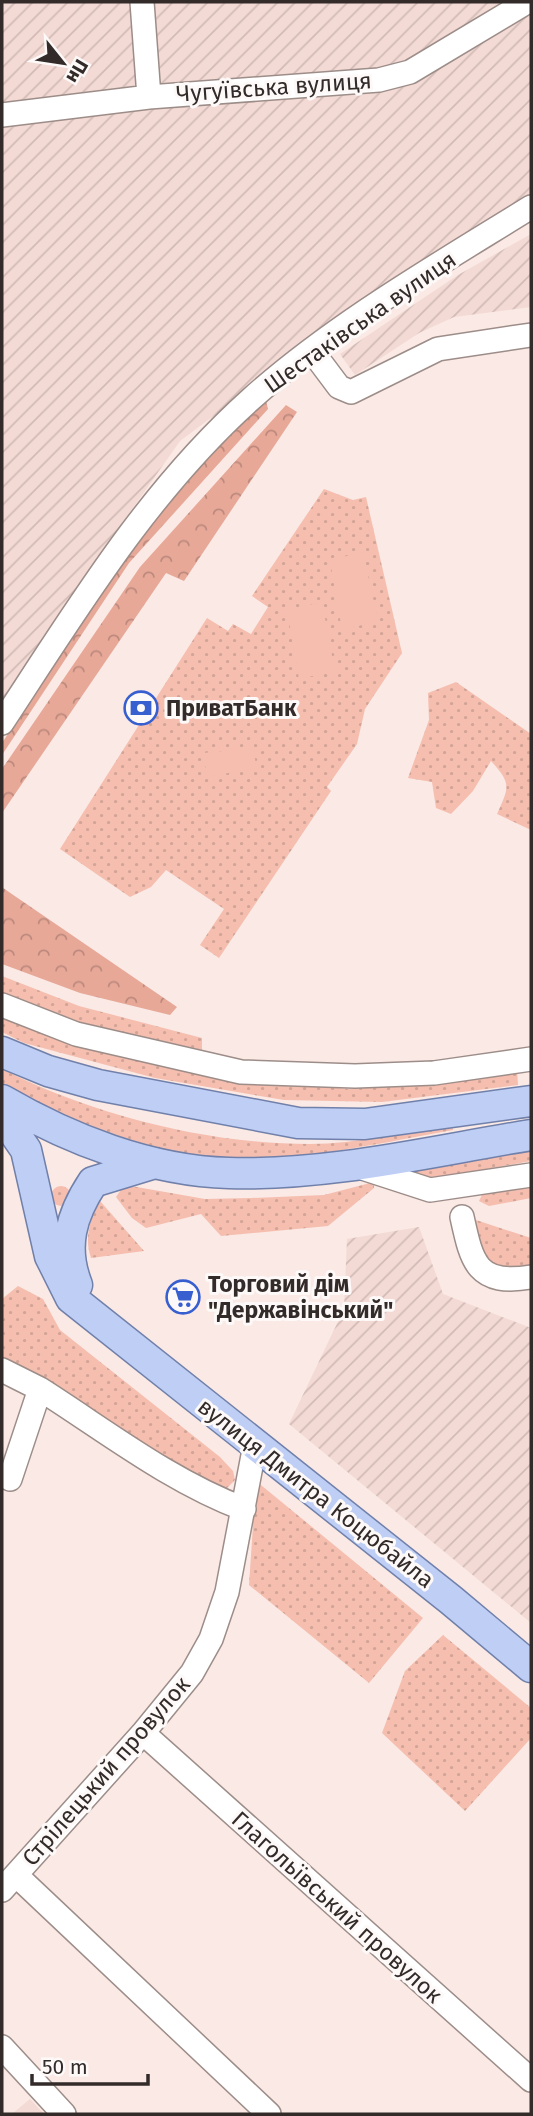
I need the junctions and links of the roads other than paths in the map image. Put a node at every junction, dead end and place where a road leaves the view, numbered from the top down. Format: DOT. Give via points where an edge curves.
graph roads {
  1 [pos="142,2"];
  2 [pos="527,2"];
  3 [pos="149,97"];
  4 [pos="2,115"];
  5 [pos="531,207"];
  6 [pos="531,335"];
  7 [pos="312,351"];
  8 [pos="2,723"];
  9 [pos="2,1005"];
  10 [pos="2,1052"];
  11 [pos="531,1059"];
  12 [pos="2,1100"];
  13 [pos="531,1101"];
  14 [pos="2,1115"];
  15 [pos="531,1135"];
  16 [pos="157,1163"];
  17 [pos="350,1164"];
  18 [pos="531,1175"];
  19 [pos="462,1217"];
  20 [pos="531,1276"];
  21 [pos="99,1321"];
  22 [pos="2,1370"];
  23 [pos="40,1389"];
  24 [pos="255,1445"];
  25 [pos="10,1479"];
  26 [pos="244,1509"];
  27 [pos="531,1667"];
  28 [pos="143,1733"];
  29 [pos="9,1883"];
  30 [pos="2,2047"];
  31 [pos="531,2080"];
  32 [pos="64,2114"];
  33 [pos="269,2114"];
  1 -- 3 [label="street"];
  2 -- 3 [label="street, Чугуївська вулиця" via="410,72 379,80"];
  3 -- 4 [label="street, Чугуївська вулиця"];
  5 -- 7 [label="street, Шестаківська вулиця"];
  6 -- 7 [label="street" via="438,349 351,392 339,387"];
  7 -- 8 [label="street, Шестаківська вулиця" via="251,399 169,485 108,560"];
  9 -- 11 [label="street" via="76,1034 241,1072 355,1076"];
  10 -- 13 [label="main road" via="99,1085 298,1124 365,1124"];
  12 -- 16 [label="main road" via="95,1144"];
  14 -- 21 [label="main road, вулиця Дмитра Коцюбайла" via="26,1150 50,1256 60,1280 71,1298"];
  15 -- 17 [label="main road"];
  16 -- 17 [label="main road" via="228,1173"];
  16 -- 21 [label="main road" via="93,1182 73,1219 71,1266"];
  17 -- 18 [label="street" via="430,1190"];
  19 -- 20 [label="street" via="471,1259 489,1275"];
  21 -- 24 [label="main road, вулиця Дмитра Коцюбайла"];
  22 -- 23 [label="street"];
  23 -- 25 [label="street"];
  23 -- 26 [label="street" via="182,1481"];
  24 -- 26 [label="street, Стрілецький провулок"];
  24 -- 27 [label="main road, вулиця Дмитра Коцюбайла"];
  26 -- 28 [label="street, Стрілецький провулок" via="227,1592 211,1639 192,1673"];
  28 -- 29 [label="street, Стрілецький провулок"];
  28 -- 31 [label="street, Глагольївський провулок"];
  29 -- 33 [label="street"];
  30 -- 32 [label="street"];
}
